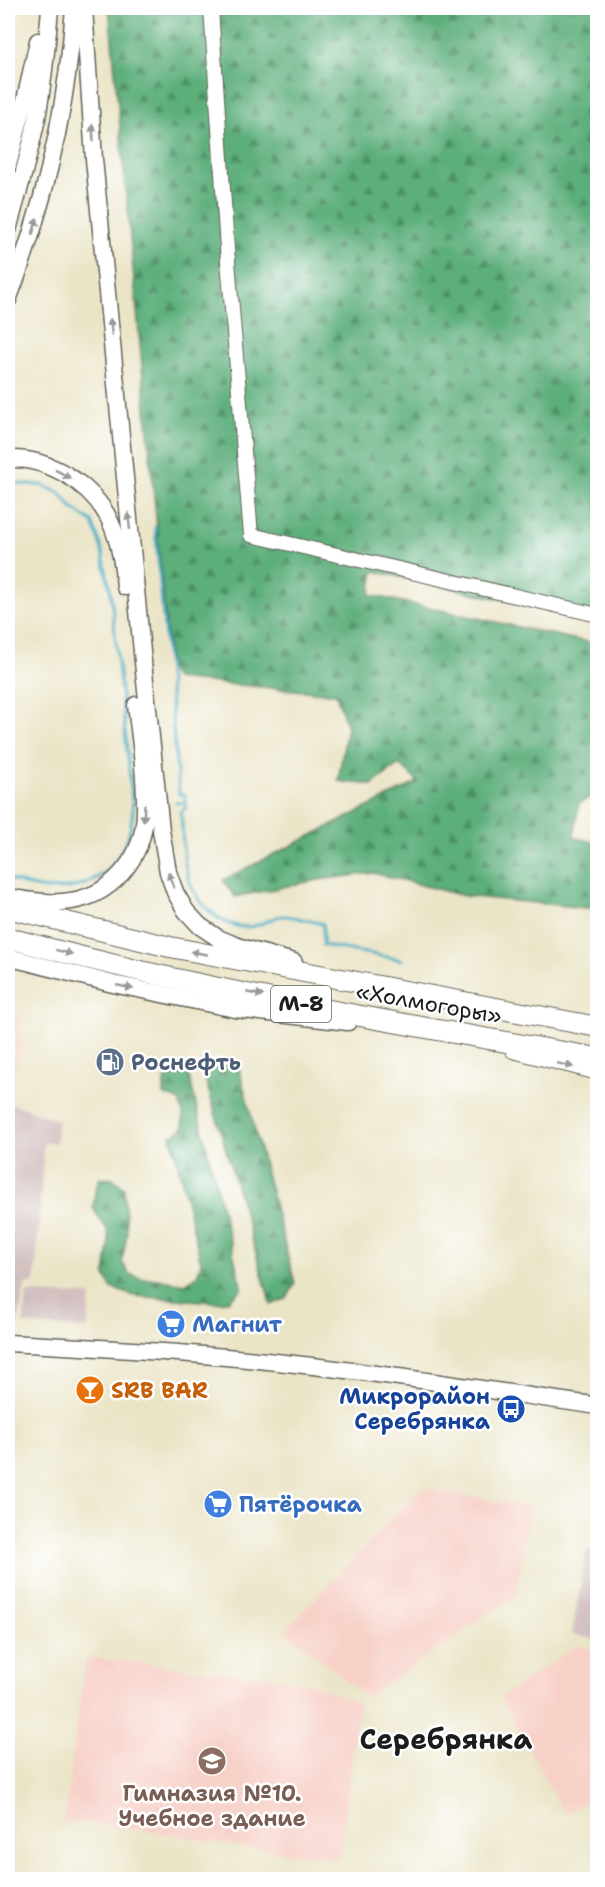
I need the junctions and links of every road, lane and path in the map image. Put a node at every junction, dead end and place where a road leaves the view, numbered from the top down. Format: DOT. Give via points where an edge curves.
graph roads {
  1 [pos="44,8"];
  2 [pos="50,8"];
  3 [pos="74,8"];
  4 [pos="84,8"];
  5 [pos="211,8"];
  6 [pos="8,165"];
  7 [pos="8,230"];
  8 [pos="8,300"];
  9 [pos="8,459"];
  10 [pos="597,615"];
  11 [pos="8,897"];
  12 [pos="8,908"];
  13 [pos="8,938"];
  14 [pos="10,958"];
  15 [pos="381,987"];
  16 [pos="564,1020"];
  17 [pos="597,1021"];
  18 [pos="597,1027"];
  19 [pos="424,1028"];
  20 [pos="448,1031"];
  21 [pos="597,1058"];
  22 [pos="597,1073"];
  23 [pos="8,1343"];
  24 [pos="597,1406"];
  1 -- 6 [label="main road"];
  2 -- 7 [label="main road" via="37,117"];
  8 -- 3 [label="main road, one-way" via="49,177 72,49"];
  15 -- 4 [label="main road, one-way" via="218,938 186,911 168,873 94,159"];
  5 -- 10 [label="street" via="251,535"];
  9 -- 11 [label="main road, one-way" via="50,467 80,483 107,515 117,539 145,811 134,857 121,876 106,888 85,898 62,902"];
  15 -- 12 [label="highway, «Холмогоры» / М-8, one-way" via="170,947"];
  13 -- 19 [label="highway, «Холмогоры» / М-8, one-way" via="136,970"];
  14 -- 19 [label="main road, one-way" via="235,1009"];
  15 -- 16 [label="highway, «Холмогоры» / М-8"];
  16 -- 17 [label="street"];
  16 -- 18 [label="highway, «Холмогоры» / М-8"];
  19 -- 20 [label="highway, «Холмогоры» / М-8"];
  20 -- 21 [label="highway, «Холмогоры» / М-8"];
  20 -- 22 [label="street, one-way"];
  23 -- 24 [label="main road" via="277,1362"];
}
